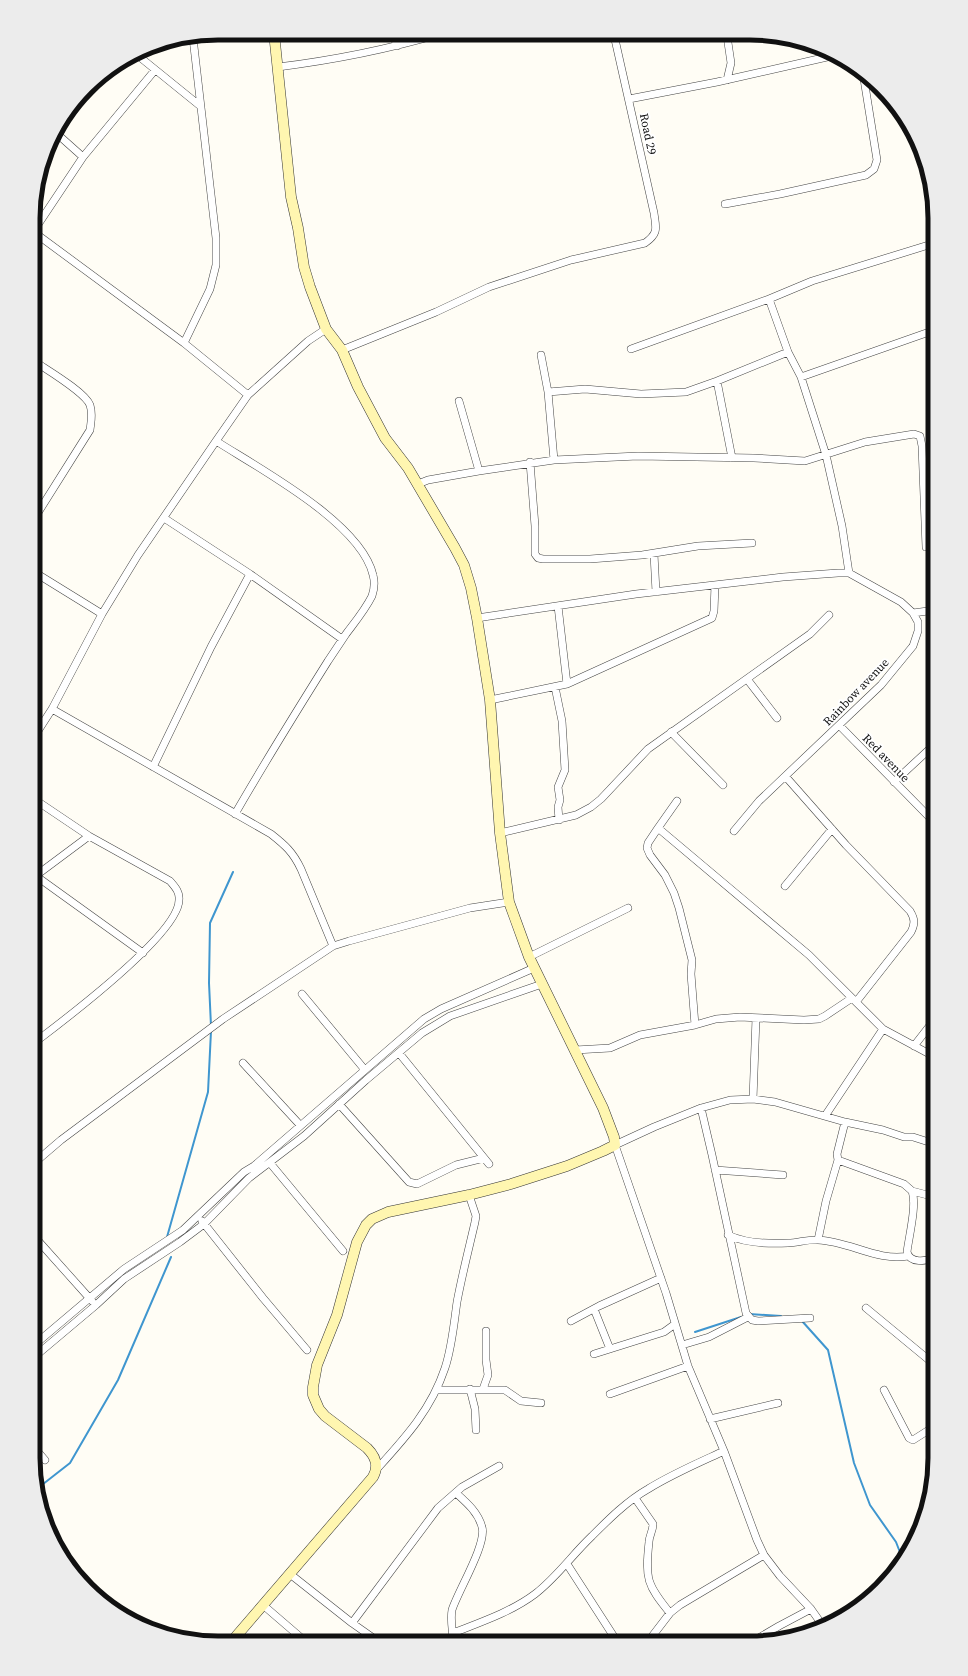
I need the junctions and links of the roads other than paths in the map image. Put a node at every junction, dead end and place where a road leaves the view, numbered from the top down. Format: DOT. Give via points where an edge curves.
graph roads {
  1 [pos="274,40"];
  2 [pos="394,40"];
  3 [pos="418,40"];
  4 [pos="615,40"];
  5 [pos="728,40"];
  6 [pos="193,42"];
  7 [pos="396,46"];
  8 [pos="827,57"];
  9 [pos="140,58"];
  10 [pos="278,66"];
  11 [pos="155,70"];
  12 [pos="727,80"];
  13 [pos="864,82"];
  14 [pos="629,99"];
  15 [pos="200,105"];
  16 [pos="60,136"];
  17 [pos="84,157"];
  18 [pos="725,204"];
  19 [pos="40,220"];
  20 [pos="40,237"];
  21 [pos="928,245"];
  22 [pos="769,299"];
  23 [pos="326,329"];
  24 [pos="928,332"];
  25 [pos="184,343"];
  26 [pos="631,349"];
  27 [pos="342,350"];
  28 [pos="788,352"];
  29 [pos="541,355"];
  30 [pos="40,366"];
  31 [pos="801,377"];
  32 [pos="718,381"];
  33 [pos="548,392"];
  34 [pos="248,395"];
  35 [pos="459,401"];
  36 [pos="216,441"];
  37 [pos="826,455"];
  38 [pos="732,458"];
  39 [pos="554,460"];
  40 [pos="530,462"];
  41 [pos="479,471"];
  42 [pos="418,484"];
  43 [pos="40,509"];
  44 [pos="164,518"];
  45 [pos="752,543"];
  46 [pos="926,547"];
  47 [pos="654,554"];
  48 [pos="849,573"];
  49 [pos="250,574"];
  50 [pos="40,576"];
  51 [pos="715,585"];
  52 [pos="656,592"];
  53 [pos="558,606"];
  54 [pos="928,611"];
  55 [pos="913,613"];
  56 [pos="102,614"];
  57 [pos="828,615"];
  58 [pos="477,618"];
  59 [pos="342,639"];
  60 [pos="747,679"];
  61 [pos="567,684"];
  62 [pos="555,687"];
  63 [pos="490,700"];
  64 [pos="52,709"];
  65 [pos="777,718"];
  66 [pos="839,726"];
  67 [pos="40,728"];
  68 [pos="671,732"];
  69 [pos="928,752"];
  70 [pos="153,767"];
  71 [pos="786,777"];
  72 [pos="894,782"];
  73 [pos="723,785"];
  74 [pos="678,802"];
  75 [pos="40,803"];
  76 [pos="235,814"];
  77 [pos="928,816"];
  78 [pos="559,820"];
  79 [pos="658,828"];
  80 [pos="832,829"];
  81 [pos="734,831"];
  82 [pos="500,834"];
  83 [pos="89,836"];
  84 [pos="40,873"];
  85 [pos="40,881"];
  86 [pos="785,886"];
  87 [pos="509,902"];
  88 [pos="628,908"];
  89 [pos="333,946"];
  90 [pos="143,953"];
  91 [pos="529,957"];
  92 [pos="534,968"];
  93 [pos="542,984"];
  94 [pos="302,994"];
  95 [pos="854,1000"];
  96 [pos="756,1018"];
  97 [pos="695,1025"];
  98 [pos="928,1028"];
  99 [pos="883,1029"];
  100 [pos="40,1038"];
  101 [pos="914,1046"];
  102 [pos="576,1050"];
  103 [pos="398,1052"];
  104 [pos="928,1053"];
  105 [pos="243,1063"];
  106 [pos="365,1070"];
  107 [pos="753,1099"];
  108 [pos="339,1104"];
  109 [pos="701,1108"];
  110 [pos="825,1116"];
  111 [pos="845,1122"];
  112 [pos="300,1125"];
  113 [pos="928,1142"];
  114 [pos="615,1145"];
  115 [pos="40,1158"];
  116 [pos="838,1160"];
  117 [pos="270,1163"];
  118 [pos="715,1170"];
  119 [pos="783,1175"];
  120 [pos="912,1191"];
  121 [pos="469,1195"];
  122 [pos="928,1195"];
  123 [pos="198,1216"];
  124 [pos="204,1224"];
  125 [pos="728,1235"];
  126 [pos="818,1240"];
  127 [pos="40,1243"];
  128 [pos="343,1251"];
  129 [pos="908,1256"];
  130 [pos="928,1260"];
  131 [pos="661,1278"];
  132 [pos="89,1298"];
  133 [pos="96,1305"];
  134 [pos="866,1308"];
  135 [pos="594,1309"];
  136 [pos="748,1317"];
  137 [pos="810,1318"];
  138 [pos="571,1321"];
  139 [pos="675,1324"];
  140 [pos="486,1331"];
  141 [pos="40,1340"];
  142 [pos="682,1346"];
  143 [pos="610,1349"];
  144 [pos="307,1350"];
  145 [pos="40,1352"];
  146 [pos="594,1354"];
  147 [pos="928,1359"];
  148 [pos="688,1366"];
  149 [pos="470,1389"];
  150 [pos="483,1389"];
  151 [pos="436,1390"];
  152 [pos="884,1390"];
  153 [pos="610,1394"];
  154 [pos="541,1403"];
  155 [pos="778,1403"];
  156 [pos="710,1419"];
  157 [pos="476,1430"];
  158 [pos="928,1431"];
  159 [pos="724,1451"];
  160 [pos="40,1454"];
  161 [pos="45,1460"];
  162 [pos="499,1466"];
  163 [pos="376,1470"];
  164 [pos="456,1493"];
  165 [pos="635,1498"];
  166 [pos="764,1555"];
  167 [pos="567,1564"];
  168 [pos="290,1574"];
  169 [pos="263,1605"];
  170 [pos="811,1609"];
  171 [pos="670,1613"];
  172 [pos="820,1621"];
  173 [pos="352,1623"];
  174 [pos="453,1634"];
  175 [pos="237,1636"];
  176 [pos="299,1636"];
  177 [pos="370,1636"];
  178 [pos="613,1636"];
  179 [pos="652,1636"];
  180 [pos="762,1636"];
  1 -- 10 [label="street"];
  2 -- 7 [label="street"];
  3 -- 7 [label="street"];
  4 -- 14 [label="street, Road 29"];
  5 -- 12 [label="street" via="731,63"];
  6 -- 15 [label="street"];
  7 -- 10 [label="street" via="325,61"];
  8 -- 12 [label="street"];
  9 -- 11 [label="street"];
  10 -- 23 [label="street" via="291,197 304,267"];
  11 -- 15 [label="street"];
  11 -- 17 [label="street"];
  12 -- 14 [label="street"];
  13 -- 18 [label="street" via="877,160 874,169 866,175"];
  14 -- 27 [label="street, Road 29" via="654,213 656,229 653,237 646,243 571,260 489,287 436,312"];
  15 -- 25 [label="street" via="216,238 216,265 210,289"];
  16 -- 17 [label="street"];
  17 -- 19 [label="street"];
  20 -- 25 [label="street"];
  21 -- 22 [label="street" via="812,282"];
  22 -- 26 [label="street"];
  22 -- 28 [label="street"];
  23 -- 27 [label="street"];
  23 -- 34 [label="street" via="308,341"];
  24 -- 31 [label="street"];
  25 -- 34 [label="street"];
  27 -- 42 [label="street" via="385,438"];
  28 -- 31 [label="street"];
  28 -- 32 [label="street"];
  29 -- 33 [label="street"];
  30 -- 43 [label="street" via="80,393 90,404 92,414 90,430"];
  31 -- 37 [label="street"];
  32 -- 33 [label="street" via="686,392 672,393 630,394 585,389"];
  32 -- 38 [label="street"];
  33 -- 39 [label="street"];
  34 -- 36 [label="street"];
  35 -- 41 [label="street"];
  36 -- 44 [label="street"];
  36 -- 59 [label="street" via="308,500 354,539 366,557 373,576 373,595"];
  37 -- 38 [label="street" via="805,461"];
  37 -- 46 [label="street" via="864,442 914,434 920,436"];
  37 -- 48 [label="street" via="842,526"];
  38 -- 39 [label="street" via="638,456"];
  39 -- 40 [label="street"];
  40 -- 41 [label="street"];
  40 -- 47 [label="street" via="536,526 535,554 538,558 590,559"];
  41 -- 42 [label="street"];
  42 -- 58 [label="street" via="464,565"];
  44 -- 49 [label="street"];
  44 -- 56 [label="street"];
  45 -- 47 [label="street" via="698,546"];
  47 -- 52 [label="street"];
  48 -- 51 [label="street"];
  48 -- 55 [label="street" via="901,602"];
  49 -- 59 [label="street"];
  49 -- 70 [label="street" via="211,647"];
  50 -- 56 [label="street"];
  51 -- 52 [label="street"];
  51 -- 61 [label="street" via="712,618"];
  52 -- 53 [label="street"];
  53 -- 58 [label="street"];
  53 -- 61 [label="street"];
  54 -- 55 [label="street"];
  55 -- 66 [label="street, Rainbow avenue" via="918,622 914,646"];
  56 -- 64 [label="street"];
  57 -- 60 [label="street" via="810,634"];
  58 -- 63 [label="street"];
  59 -- 76 [label="street" via="276,743"];
  60 -- 65 [label="street"];
  60 -- 68 [label="street"];
  61 -- 62 [label="street"];
  62 -- 63 [label="street"];
  62 -- 78 [label="street" via="562,721 565,770 558,787"];
  63 -- 82 [label="street"];
  64 -- 67 [label="street"];
  64 -- 70 [label="street"];
  66 -- 71 [label="street, Rainbow avenue"];
  66 -- 72 [label="street, Red avenue"];
  68 -- 73 [label="street"];
  68 -- 78 [label="street" via="648,749 591,807"];
  69 -- 72 [label="street"];
  70 -- 76 [label="street"];
  71 -- 80 [label="street"];
  71 -- 81 [label="street, Rainbow avenue" via="759,801"];
  72 -- 77 [label="street, Red avenue"];
  74 -- 79 [label="street"];
  75 -- 83 [label="street"];
  76 -- 89 [label="street" via="271,834 287,846 296,858"];
  78 -- 82 [label="street"];
  79 -- 95 [label="street" via="808,955"];
  79 -- 97 [label="street" via="647,848 666,876 679,908 692,960"];
  80 -- 86 [label="street"];
  80 -- 95 [label="street" via="914,918 912,932"];
  82 -- 87 [label="street"];
  83 -- 84 [label="street"];
  83 -- 90 [label="street" via="170,881 178,889 180,900 177,909"];
  85 -- 90 [label="street"];
  87 -- 89 [label="street" via="470,908"];
  87 -- 91 [label="street"];
  88 -- 91 [label="street"];
  89 -- 115 [label="street" via="223,1019"];
  90 -- 100 [label="street"];
  91 -- 92 [label="street"];
  92 -- 93 [label="street"];
  92 -- 106 [label="street" via="424,1019"];
  93 -- 102 [label="street"];
  93 -- 103 [label="street" via="450,1016"];
  94 -- 106 [label="street"];
  95 -- 96 [label="street" via="819,1018"];
  95 -- 99 [label="street"];
  96 -- 97 [label="street" via="716,1019"];
  96 -- 107 [label="street"];
  97 -- 102 [label="street" via="640,1034 610,1048"];
  98 -- 101 [label="street"];
  99 -- 101 [label="street"];
  99 -- 110 [label="street"];
  101 -- 104 [label="street"];
  102 -- 114 [label="street" via="603,1108"];
  103 -- 108 [label="street"];
  103 -- 108 [label="street" via="487,1161 463,1163 413,1184"];
  105 -- 112 [label="street"];
  106 -- 112 [label="street"];
  107 -- 109 [label="street" via="730,1100"];
  107 -- 110 [label="street" via="775,1102"];
  108 -- 117 [label="street"];
  109 -- 114 [label="street"];
  109 -- 118 [label="street"];
  110 -- 111 [label="street"];
  111 -- 113 [label="street"];
  111 -- 116 [label="street" via="837,1154"];
  112 -- 123 [label="street" via="244,1172"];
  114 -- 121 [label="street" via="567,1166"];
  114 -- 131 [label="street"];
  116 -- 120 [label="street" via="904,1184"];
  116 -- 126 [label="street"];
  117 -- 124 [label="street" via="249,1178"];
  117 -- 128 [label="street"];
  118 -- 119 [label="street"];
  118 -- 125 [label="street"];
  120 -- 122 [label="street"];
  120 -- 129 [label="street" via="914,1196"];
  121 -- 151 [label="street" via="476,1216 475,1222 447,1362"];
  121 -- 163 [label="street" via="381,1214 366,1225 357,1242 337,1315 317,1364 313,1395 318,1409 373,1455"];
  123 -- 124 [label="street"];
  123 -- 132 [label="street"];
  124 -- 133 [label="street" via="124,1279"];
  124 -- 144 [label="street"];
  125 -- 126 [label="street" via="737,1239 774,1243"];
  125 -- 136 [label="street" via="743,1306"];
  126 -- 129 [label="street" via="845,1244 892,1258"];
  127 -- 132 [label="street"];
  129 -- 130 [label="street" via="913,1260"];
  131 -- 135 [label="street"];
  131 -- 139 [label="street"];
  132 -- 133 [label="street"];
  132 -- 141 [label="street"];
  133 -- 145 [label="street"];
  134 -- 147 [label="street"];
  135 -- 138 [label="street"];
  135 -- 143 [label="street"];
  136 -- 137 [label="street" via="767,1322"];
  136 -- 142 [label="street" via="709,1337"];
  139 -- 142 [label="street"];
  139 -- 143 [label="street" via="664,1332"];
  140 -- 150 [label="street" via="488,1375"];
  142 -- 148 [label="street"];
  143 -- 146 [label="street"];
  148 -- 153 [label="street"];
  148 -- 156 [label="street"];
  149 -- 150 [label="street"];
  149 -- 151 [label="street"];
  149 -- 157 [label="street" via="475,1409"];
  150 -- 154 [label="street" via="505,1390 521,1401"];
  151 -- 163 [label="street" via="410,1432"];
  152 -- 158 [label="street" via="909,1438 917,1439"];
  155 -- 156 [label="street"];
  156 -- 159 [label="street"];
  159 -- 165 [label="street" via="690,1466"];
  159 -- 166 [label="street"];
  160 -- 161 [label="street"];
  162 -- 164 [label="street"];
  163 -- 168 [label="street" via="373,1477"];
  164 -- 173 [label="street" via="438,1508"];
  164 -- 174 [label="street" via="473,1509 482,1527 482,1537 452,1610 450,1618"];
  165 -- 167 [label="street" via="591,1537"];
  165 -- 171 [label="street" via="653,1524 648,1552 648,1581 654,1594"];
  166 -- 170 [label="street"];
  166 -- 171 [label="street"];
  167 -- 174 [label="street" via="550,1582 515,1607"];
  167 -- 178 [label="street"];
  168 -- 169 [label="street"];
  168 -- 173 [label="street"];
  169 -- 175 [label="street"];
  169 -- 176 [label="street"];
  170 -- 172 [label="street"];
  170 -- 180 [label="street"];
  171 -- 179 [label="street"];
  173 -- 177 [label="street"];
}
